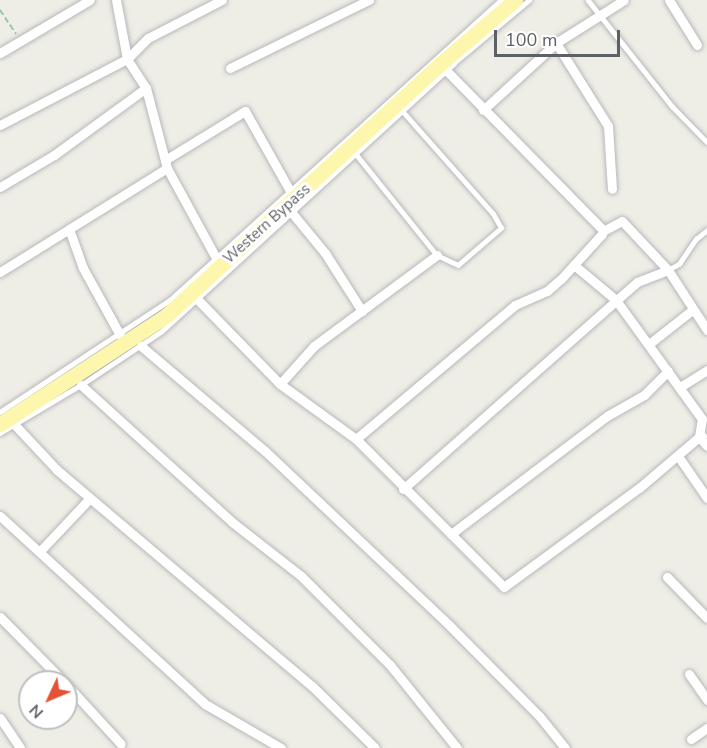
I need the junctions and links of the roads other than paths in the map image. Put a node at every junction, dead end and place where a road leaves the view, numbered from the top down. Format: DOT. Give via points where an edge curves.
graph roads {
  1 [pos="90,0"];
  2 [pos="116,0"];
  3 [pos="222,0"];
  4 [pos="369,0"];
  5 [pos="501,0"];
  6 [pos="515,0"];
  7 [pos="529,0"];
  8 [pos="588,0"];
  9 [pos="624,0"];
  10 [pos="669,0"];
  11 [pos="600,15"];
  12 [pos="556,44"];
  13 [pos="697,45"];
  14 [pos="0,52"];
  15 [pos="127,58"];
  16 [pos="230,68"];
  17 [pos="446,70"];
  18 [pos="146,88"];
  19 [pos="483,110"];
  20 [pos="402,111"];
  21 [pos="0,124"];
  22 [pos="707,142"];
  23 [pos="356,154"];
  24 [pos="166,164"];
  25 [pos="0,187"];
  26 [pos="612,189"];
  27 [pos="290,192"];
  28 [pos="292,213"];
  29 [pos="69,229"];
  30 [pos="707,230"];
  31 [pos="603,231"];
  32 [pos="437,255"];
  33 [pos="216,258"];
  34 [pos="574,265"];
  35 [pos="668,270"];
  36 [pos="0,272"];
  37 [pos="197,299"];
  38 [pos="616,300"];
  39 [pos="692,310"];
  40 [pos="362,311"];
  41 [pos="707,330"];
  42 [pos="120,335"];
  43 [pos="650,344"];
  44 [pos="141,346"];
  45 [pos="707,370"];
  46 [pos="668,371"];
  47 [pos="280,384"];
  48 [pos="81,385"];
  49 [pos="680,387"];
  50 [pos="0,412"];
  51 [pos="7,424"];
  52 [pos="0,433"];
  53 [pos="703,435"];
  54 [pos="356,439"];
  55 [pos="707,446"];
  56 [pos="678,456"];
  57 [pos="403,489"];
  58 [pos="90,498"];
  59 [pos="707,498"];
  60 [pos="0,516"];
  61 [pos="451,534"];
  62 [pos="41,550"];
  63 [pos="667,577"];
  64 [pos="0,617"];
  65 [pos="707,618"];
  66 [pos="52,670"];
  67 [pos="689,674"];
  68 [pos="78,697"];
  69 [pos="707,700"];
  70 [pos="0,718"];
  71 [pos="707,728"];
  72 [pos="691,739"];
  73 [pos="121,744"];
  74 [pos="20,748"];
  75 [pos="280,748"];
  76 [pos="375,748"];
  77 [pos="457,748"];
  78 [pos="565,748"];
  1 -- 14 [label="street"];
  2 -- 15 [label="street"];
  3 -- 15 [label="street" via="148,38"];
  4 -- 16 [label="street"];
  5 -- 27 [label="lane"];
  6 -- 51 [label="main road, Western Bypass" via="167,315"];
  7 -- 17 [label="lane"];
  8 -- 11 [label="lane"];
  9 -- 11 [label="street"];
  10 -- 13 [label="street"];
  11 -- 12 [label="street"];
  11 -- 22 [label="lane" via="672,106"];
  12 -- 19 [label="street"];
  12 -- 26 [label="street" via="608,126"];
  15 -- 18 [label="street"];
  15 -- 21 [label="street"];
  17 -- 19 [label="street"];
  17 -- 20 [label="lane"];
  18 -- 24 [label="street"];
  18 -- 25 [label="street" via="54,155"];
  19 -- 31 [label="street"];
  20 -- 23 [label="lane"];
  20 -- 32 [label="lane" via="501,228 458,265"];
  23 -- 28 [label="lane"];
  23 -- 32 [label="lane"];
  24 -- 27 [label="street" via="245,111"];
  24 -- 29 [label="street"];
  24 -- 33 [label="street"];
  27 -- 33 [label="lane"];
  28 -- 37 [label="lane"];
  28 -- 40 [label="street" via="325,253"];
  29 -- 36 [label="street"];
  29 -- 42 [label="street" via="83,268"];
  30 -- 35 [label="lane" via="696,238 679,264"];
  31 -- 34 [label="street"];
  31 -- 35 [label="street" via="622,221"];
  32 -- 40 [label="street"];
  33 -- 42 [label="lane" via="171,300"];
  34 -- 38 [label="street"];
  34 -- 54 [label="street" via="547,291 515,305"];
  35 -- 38 [label="street" via="637,282"];
  35 -- 39 [label="street"];
  37 -- 44 [label="lane"];
  37 -- 47 [label="street"];
  38 -- 43 [label="street"];
  38 -- 57 [label="street"];
  39 -- 41 [label="street"];
  39 -- 43 [label="street"];
  40 -- 47 [label="street" via="314,346"];
  42 -- 50 [label="lane"];
  43 -- 46 [label="street"];
  44 -- 48 [label="lane"];
  44 -- 78 [label="street" via="265,452 449,625 540,717"];
  45 -- 49 [label="street"];
  46 -- 49 [label="street"];
  46 -- 61 [label="street" via="644,395 607,416"];
  47 -- 54 [label="street"];
  48 -- 51 [label="lane"];
  48 -- 77 [label="street" via="232,522 301,576 390,665"];
  49 -- 53 [label="street" via="702,419"];
  51 -- 52 [label="lane"];
  51 -- 58 [label="street"];
  53 -- 55 [label="street"];
  53 -- 56 [label="street"];
  54 -- 57 [label="street"];
  56 -- 59 [label="street"];
  56 -- 61 [label="street" via="508,586 501,585"];
  57 -- 61 [label="street"];
  58 -- 62 [label="street"];
  58 -- 76 [label="street" via="312,686"];
  60 -- 62 [label="street"];
  62 -- 75 [label="street" via="205,704"];
  63 -- 65 [label="street"];
  64 -- 66 [label="street"];
  67 -- 69 [label="street"];
  68 -- 73 [label="street"];
  70 -- 74 [label="street"];
  71 -- 72 [label="street"];
}
